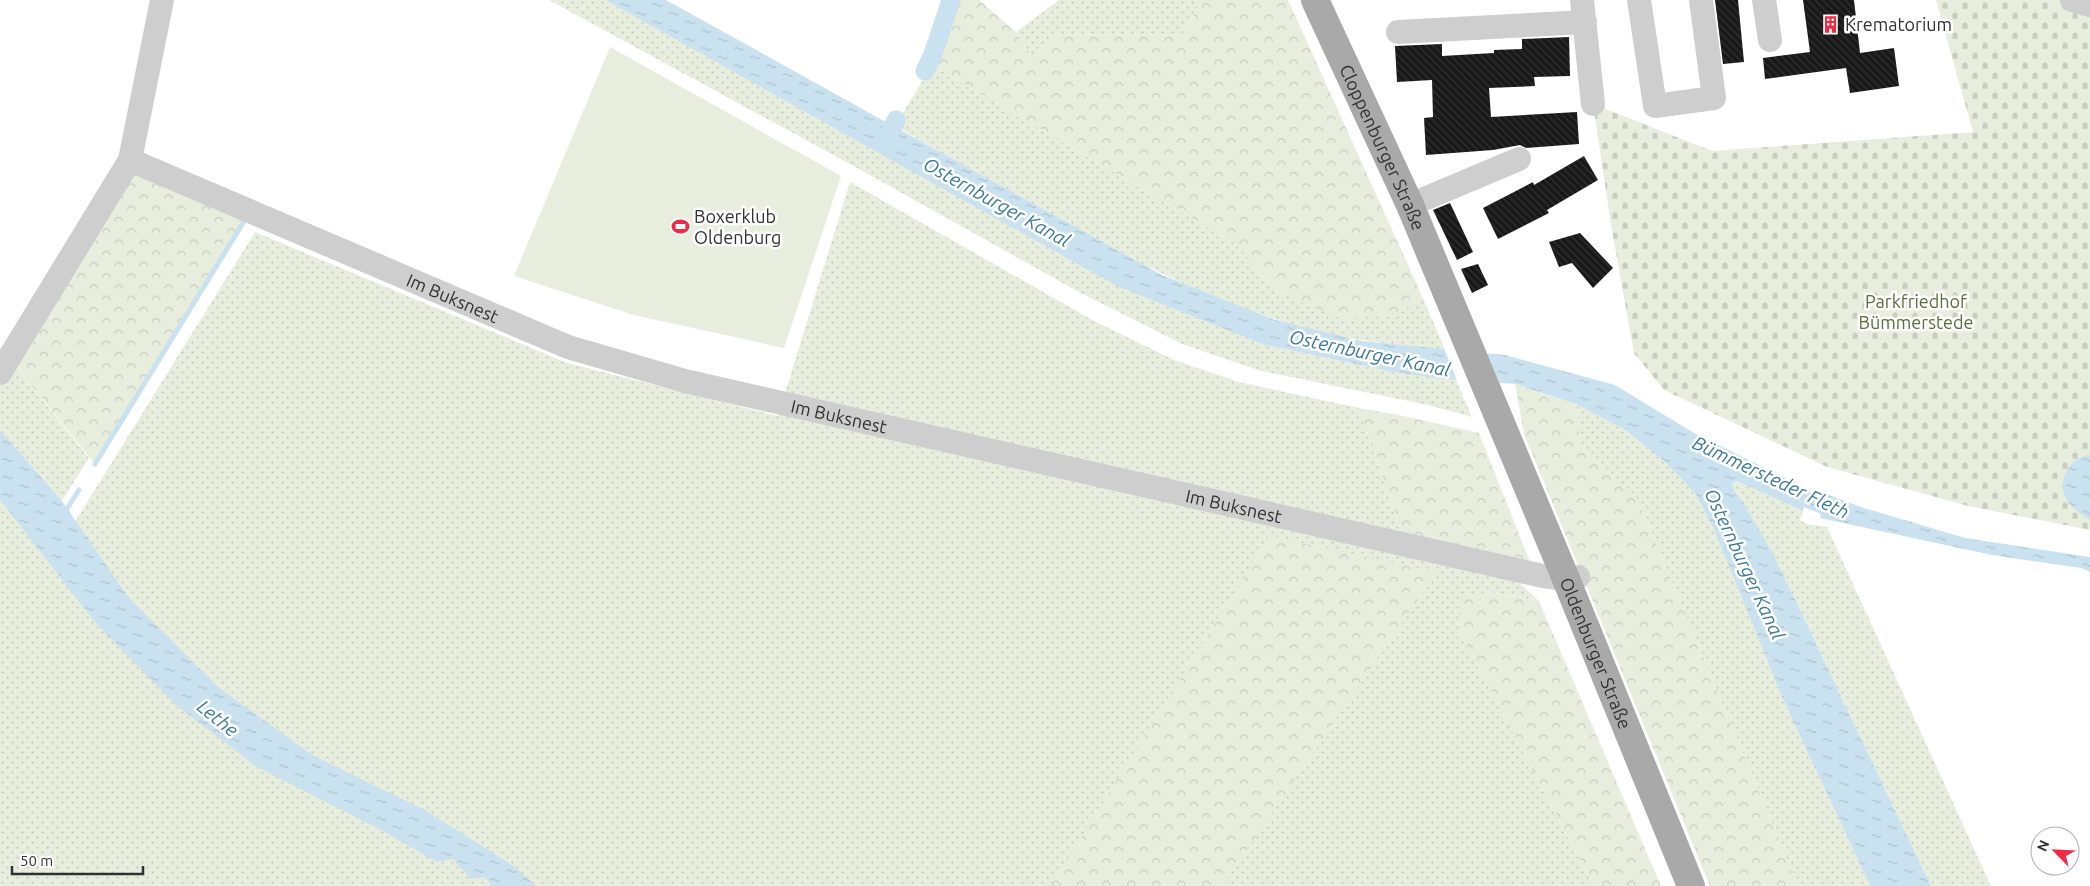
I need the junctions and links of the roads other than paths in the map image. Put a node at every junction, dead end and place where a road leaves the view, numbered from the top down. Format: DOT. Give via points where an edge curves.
graph roads {
  1 [pos="162,0"];
  2 [pos="1315,0"];
  3 [pos="1639,0"];
  4 [pos="1701,0"];
  5 [pos="1764,0"];
  6 [pos="2072,0"];
  7 [pos="2090,6"];
  8 [pos="1584,11"];
  9 [pos="1398,32"];
  10 [pos="1770,40"];
  11 [pos="1593,104"];
  12 [pos="1519,159"];
  13 [pos="130,160"];
  14 [pos="1410,206"];
  15 [pos="0,373"];
  16 [pos="1498,420"];
  17 [pos="1572,578"];
  18 [pos="1691,886"];
  1 -- 13 [label="street"];
  2 -- 14 [label="main road, Cloppenburger Straße"];
  3 -- 4 [label="street" via="1654,106 1714,98"];
  5 -- 10 [label="street"];
  6 -- 7 [label="street"];
  8 -- 9 [label="street"];
  8 -- 11 [label="street"];
  12 -- 14 [label="street"];
  13 -- 15 [label="street"];
  13 -- 17 [label="street, Im Buksnest" via="568,348 685,380 1533,574"];
  14 -- 16 [label="main road, Cloppenburger Straße"];
  16 -- 17 [label="main road, Oldenburger Straße"];
  17 -- 18 [label="main road, Oldenburger Straße"];
}
